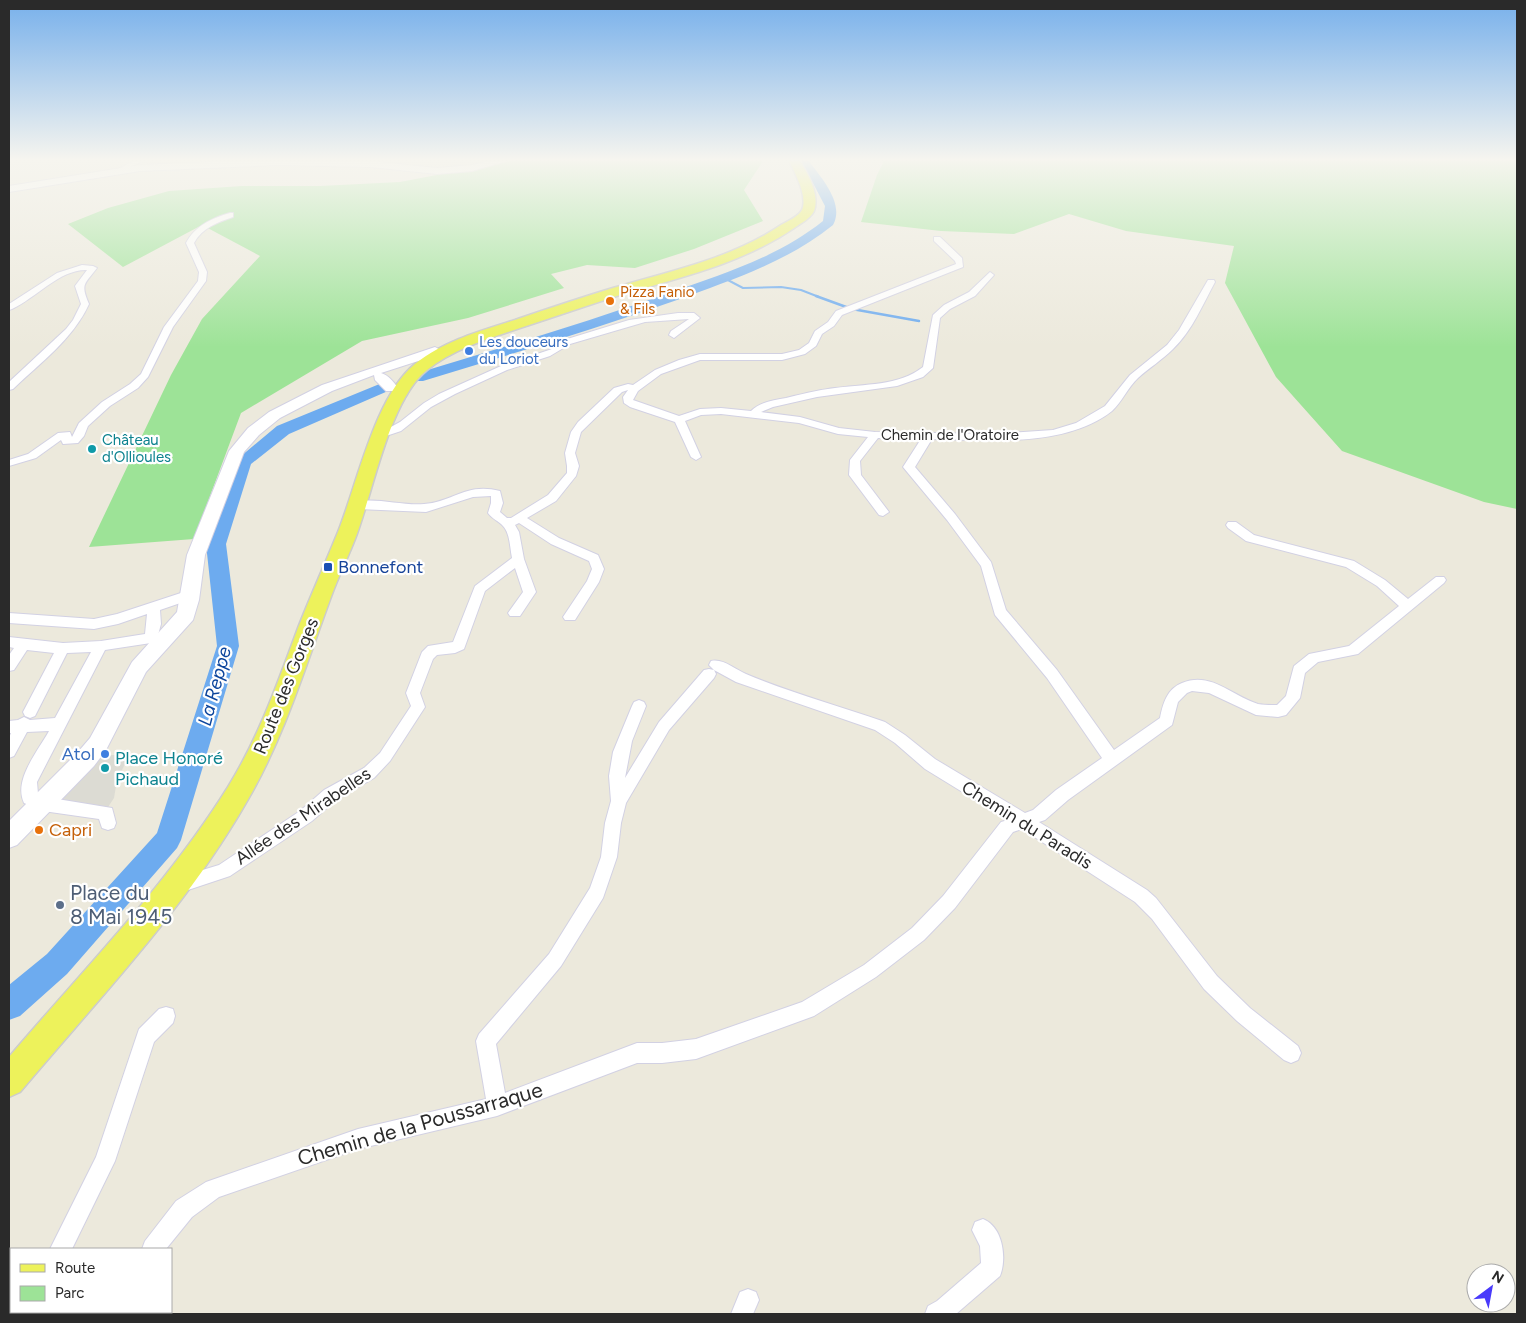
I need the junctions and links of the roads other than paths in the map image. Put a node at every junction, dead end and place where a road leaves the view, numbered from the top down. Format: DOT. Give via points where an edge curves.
graph roads {
  1 [pos="210,223"];
  2 [pos="794,223"];
  3 [pos="937,239"];
  4 [pos="990,275"];
  5 [pos="1211,282"];
  6 [pos="9,307"];
  7 [pos="674,335"];
  8 [pos="478,337"];
  9 [pos="396,376"];
  10 [pos="9,386"];
  11 [pos="634,389"];
  12 [pos="754,414"];
  13 [pos="680,420"];
  14 [pos="385,428"];
  15 [pos="875,435"];
  16 [pos="928,437"];
  17 [pos="696,457"];
  18 [pos="9,463"];
  19 [pos="358,506"];
  20 [pos="883,512"];
  21 [pos="520,519"];
  22 [pos="507,522"];
  23 [pos="1232,525"];
  24 [pos="518,559"];
  25 [pos="1440,580"];
  26 [pos="326,583"];
  27 [pos="190,595"];
  28 [pos="1408,606"];
  29 [pos="153,608"];
  30 [pos="59,611"];
  31 [pos="515,613"];
  32 [pos="570,617"];
  33 [pos="9,618"];
  34 [pos="40,619"];
  35 [pos="157,639"];
  36 [pos="9,642"];
  37 [pos="23,644"];
  38 [pos="102,646"];
  39 [pos="63,648"];
  40 [pos="9,666"];
  41 [pos="639,706"];
  42 [pos="21,722"];
  43 [pos="59,724"];
  44 [pos="9,752"];
  45 [pos="1112,759"];
  46 [pos="619,801"];
  47 [pos="43,804"];
  48 [pos="1022,820"];
  49 [pos="108,823"];
  50 [pos="17,825"];
  51 [pos="9,837"];
  52 [pos="174,886"];
  53 [pos="166,1016"];
  54 [pos="1291,1053"];
  55 [pos="9,1081"];
  56 [pos="497,1106"];
  57 [pos="983,1230"];
  58 [pos="62,1248"];
  59 [pos="154,1248"];
  60 [pos="936,1314"];
  1 -- 18 [label="street" via="192,236 190,243 199,258 202,281 169,327 145,375 83,425 83,432 74,441 67,442 66,434 57,436 32,456"];
  2 -- 8 [label="main road, Route des Gorges" via="718,263 615,292"];
  3 -- 11 [label="street" via="959,260 960,265 839,313 802,352 782,357 700,357 658,372"];
  4 -- 12 [label="street" via="972,294 947,307 936,317 928,368 923,373 893,383 833,391 774,404 758,409"];
  5 -- 16 [label="street, Chemin de l'Oratoire" via="1184,331 1170,347 1133,377 1109,408 1095,418 1039,435"];
  6 -- 10 [label="street" via="67,271 83,266 94,268 81,280 78,290 84,304 77,321"];
  7 -- 14 [label="street" via="696,318 688,315 646,319 567,342 554,351 505,368 433,402 398,428"];
  8 -- 9 [label="main road, Route des Gorges"];
  8 -- 9 [label="main road, Route des Gorges" via="434,352"];
  9 -- 14 [label="main road, Route des Gorges" via="402,389"];
  9 -- 26 [label="main road, Route des Gorges" via="328,567"];
  9 -- 27 [label="main road" via="346,382 292,405 253,430 237,451 199,546"];
  11 -- 13 [label="street" via="628,396 634,406"];
  11 -- 21 [label="street" via="622,388 582,424 570,453 572,474 552,498"];
  12 -- 13 [label="street, Chemin de l'Oratoire" via="700,412"];
  12 -- 15 [label="street, Chemin de l'Oratoire"];
  13 -- 17 [label="street"];
  14 -- 19 [label="main road, Route des Gorges"];
  15 -- 16 [label="street, Chemin de l'Oratoire"];
  15 -- 20 [label="street" via="855,460 855,474"];
  16 -- 45 [label="street" via="909,467 987,565 1000,612 1052,674"];
  19 -- 22 [label="street" via="426,508 453,498 486,492 496,494 494,513"];
  19 -- 26 [label="main road, Route des Gorges"];
  21 -- 22 [label="street"];
  21 -- 32 [label="street" via="555,541 594,558 598,569"];
  22 -- 24 [label="street" via="513,532"];
  23 -- 28 [label="street" via="1250,538 1350,564 1381,583"];
  24 -- 31 [label="street" via="530,592"];
  24 -- 52 [label="street, Allée des Mirabelles" via="480,589 459,646 433,650 426,656 413,693 418,707 385,758 369,773 330,796 224,871"];
  25 -- 28 [label="street, Chemin de la Poussarraque"];
  26 -- 52 [label="main road, Route des Gorges" via="277,717 258,758 211,836"];
  27 -- 29 [label="street"];
  27 -- 35 [label="main road" via="186,615"];
  28 -- 45 [label="street, Chemin de la Poussarraque" via="1352,650 1314,658 1299,670 1293,698 1281,711 1255,709 1204,685 1191,685 1172,699 1167,721"];
  29 -- 34 [label="street" via="94,624"];
  29 -- 35 [label="street"];
  30 -- 34 [label="street"];
  33 -- 34 [label="street"];
  35 -- 38 [label="street"];
  35 -- 47 [label="main road" via="98,744"];
  36 -- 37 [label="street"];
  37 -- 39 [label="street"];
  37 -- 40 [label="street"];
  38 -- 39 [label="street"];
  38 -- 43 [label="street"];
  39 -- 42 [label="street"];
  41 -- 46 [label="street" via="628,727 619,757 615,783"];
  42 -- 43 [label="street"];
  42 -- 44 [label="street"];
  43 -- 47 [label="street" via="29,782 30,798"];
  45 -- 48 [label="street, Chemin de la Poussarraque" via="1038,815"];
  46 -- 48 [label="street, Chemin du Paradis" via="664,726 712,670 880,726 930,764"];
  46 -- 56 [label="street" via="609,857 597,892 556,960 486,1041"];
  47 -- 49 [label="street" via="106,813"];
  47 -- 50 [label="main road"];
  48 -- 54 [label="street, Chemin du Paradis" via="1157,909 1201,971 1242,1013"];
  48 -- 56 [label="street, Chemin de la Poussarraque" via="1008,827 949,902 918,934 870,971 806,1009 696,1049 637,1053"];
  50 -- 51 [label="main road"];
  52 -- 55 [label="main road, Route des Gorges"];
  53 -- 58 [label="street" via="146,1036 105,1161"];
  56 -- 59 [label="street, Chemin de la Poussarraque" via="358,1139 213,1190 184,1209"];
  57 -- 60 [label="street" via="991,1243 992,1268 945,1310"];
}
